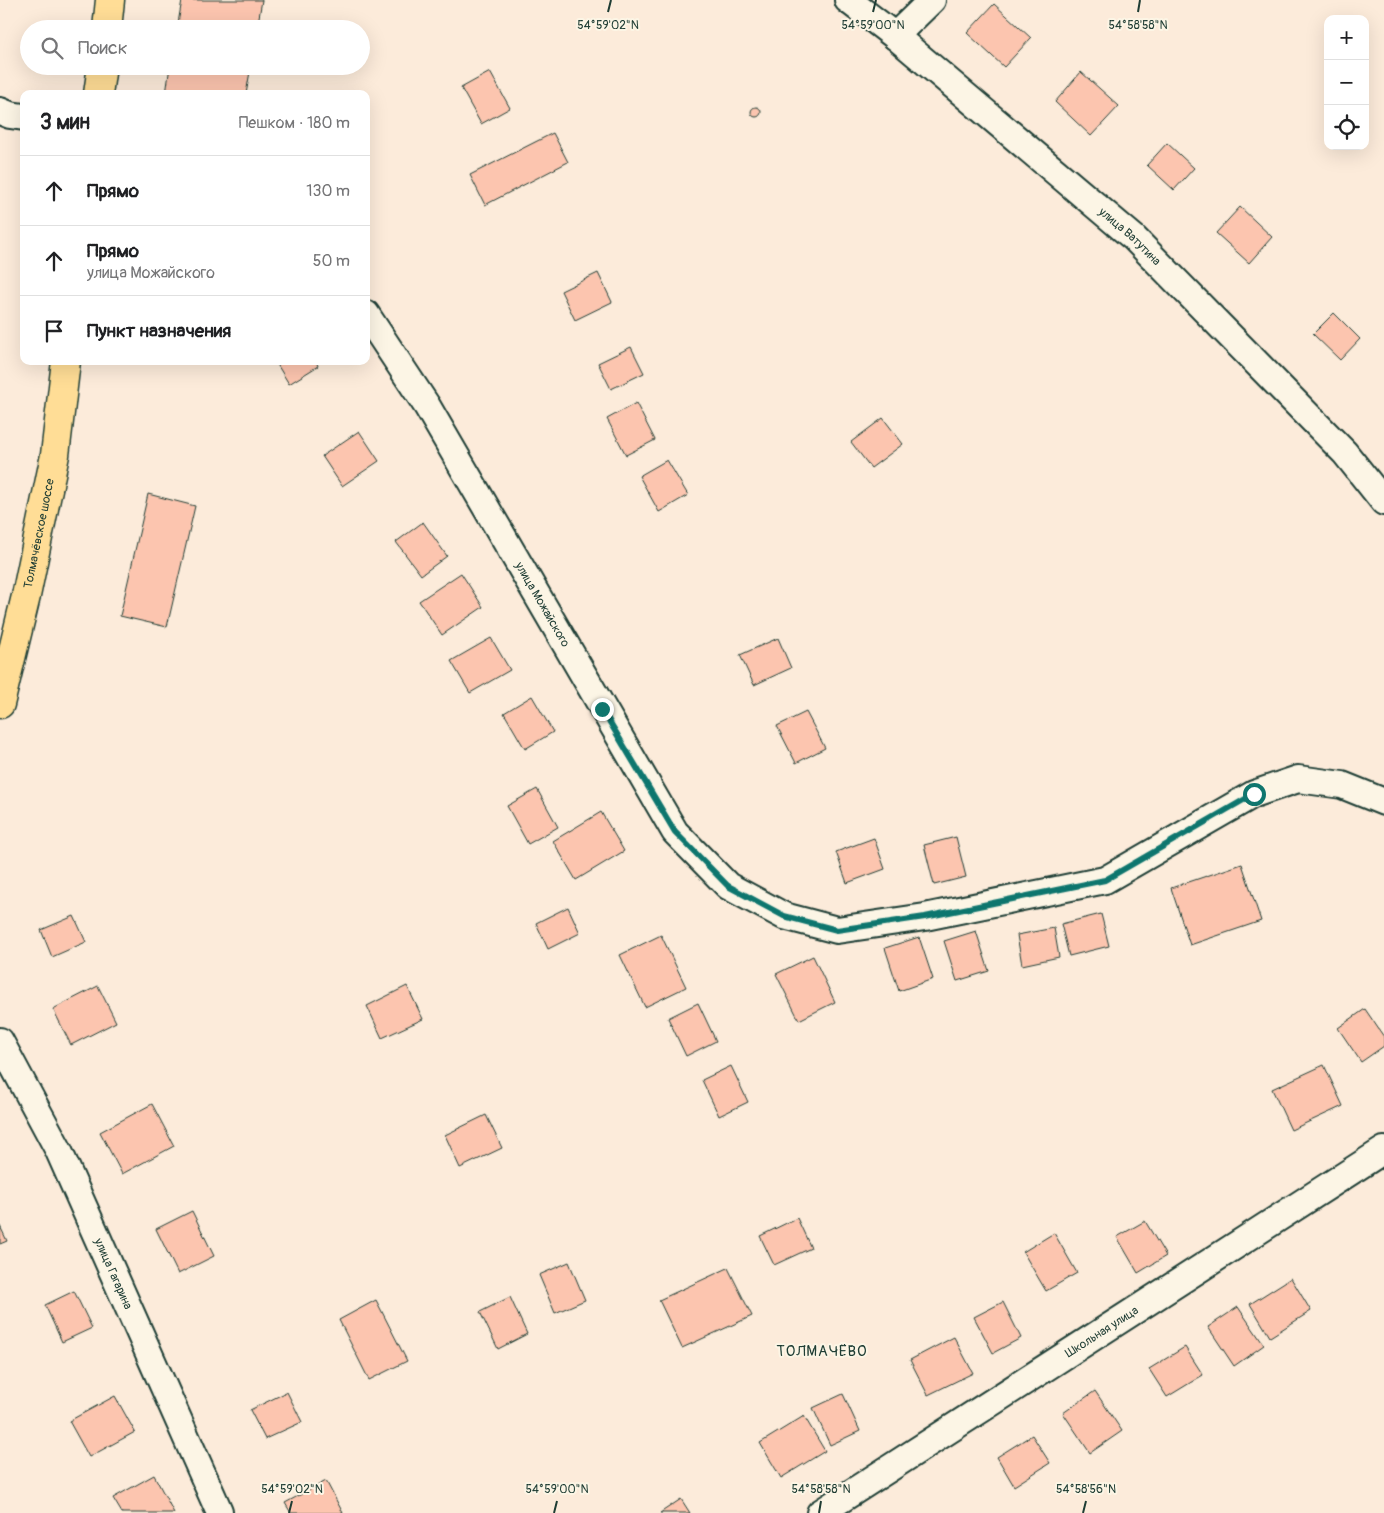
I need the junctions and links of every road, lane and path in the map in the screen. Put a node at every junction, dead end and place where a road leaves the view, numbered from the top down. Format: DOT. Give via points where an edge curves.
graph roads {
  1 [pos="110,0"];
  2 [pos="848,0"];
  3 [pos="932,0"];
  4 [pos="108,20"];
  5 [pos="895,36"];
  6 [pos="101,75"];
  7 [pos="99,90"];
  8 [pos="0,111"];
  9 [pos="20,117"];
  10 [pos="370,320"];
  11 [pos="66,365"];
  12 [pos="1384,502"];
  13 [pos="0,704"];
  14 [pos="1384,802"];
  15 [pos="0,1040"];
  16 [pos="1384,1150"];
  17 [pos="219,1511"];
  18 [pos="820,1513"];
  1 -- 4 [label="main road"];
  2 -- 5 [label="street, улица Ватутина"];
  3 -- 5 [label="street"];
  5 -- 12 [label="street, улица Ватутина" via="1134,238 1345,453"];
  6 -- 7 [label="main road"];
  8 -- 9 [label="street"];
  10 -- 14 [label="street, улица Можайского" via="427,406 675,832 728,886 784,916 837,930 925,917 1105,880 1254,794 1298,779 1342,784"];
  11 -- 13 [label="main road, Толмачёвское шоссе" via="55,455"];
  15 -- 17 [label="street, улица Гагарина" via="58,1149"];
  16 -- 18 [label="street, Школьная улица"];
}
